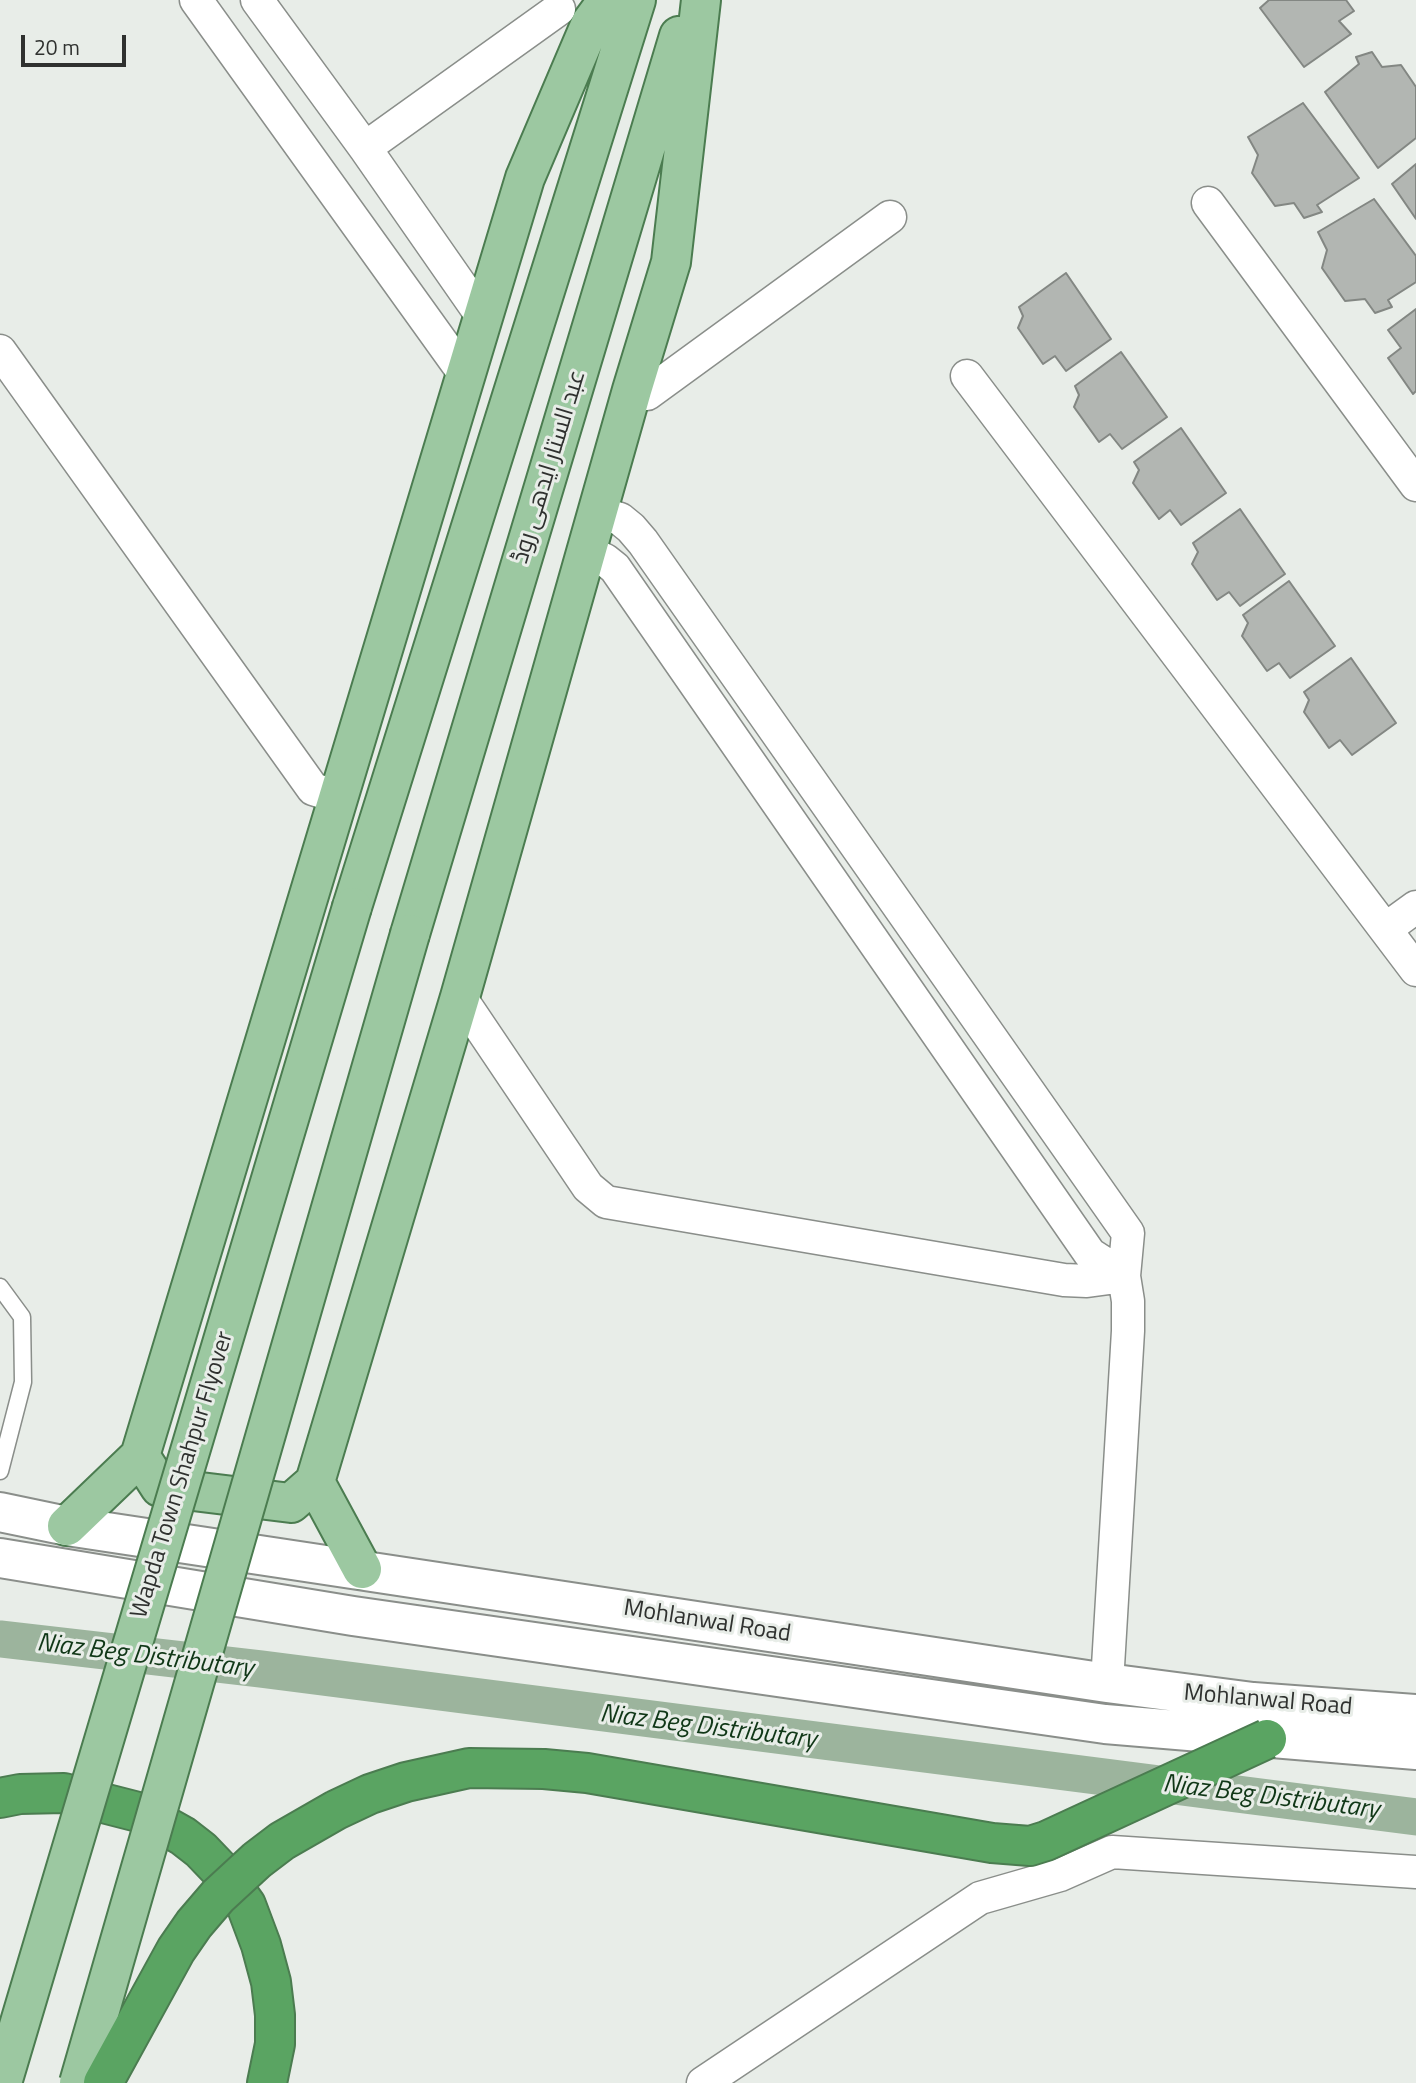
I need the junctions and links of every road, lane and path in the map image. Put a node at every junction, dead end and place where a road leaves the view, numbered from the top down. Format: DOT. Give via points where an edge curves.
graph roads {
  1 [pos="196,0"];
  2 [pos="257,0"];
  3 [pos="608,0"];
  4 [pos="636,0"];
  5 [pos="690,0"];
  6 [pos="701,0"];
  7 [pos="559,9"];
  8 [pos="365,148"];
  9 [pos="1209,203"];
  10 [pos="890,217"];
  11 [pos="482,316"];
  12 [pos="0,351"];
  13 [pos="466,376"];
  14 [pos="967,376"];
  15 [pos="632,390"];
  16 [pos="1416,485"];
  17 [pos="597,512"];
  18 [pos="586,551"];
  19 [pos="338,797"];
  20 [pos="1416,907"];
  21 [pos="1387,929"];
  22 [pos="1416,970"];
  23 [pos="460,996"];
  24 [pos="1124,1276"];
  25 [pos="0,1287"];
  26 [pos="140,1456"];
  27 [pos="0,1471"];
  28 [pos="315,1482"];
  29 [pos="0,1512"];
  30 [pos="67,1526"];
  31 [pos="0,1558"];
  32 [pos="362,1569"];
  33 [pos="1107,1683"];
  34 [pos="1416,1714"];
  35 [pos="1267,1739"];
  36 [pos="1416,1750"];
  37 [pos="0,1798"];
  38 [pos="1416,1872"];
  39 [pos="2,2083"];
  40 [pos="79,2083"];
  41 [pos="103,2083"];
  42 [pos="267,2083"];
  43 [pos="703,2083"];
  1 -- 13 [label="street"];
  2 -- 8 [label="street"];
  3 -- 11 [label="main road" via="591,23 525,178"];
  4 -- 39 [label="main road, Wapda Town Shahpur Flyover, bridge" via="352,907"];
  5 -- 40 [label="main road, عبد الستار ایدھی روڈ, bridge" via="410,934"];
  6 -- 15 [label="main road" via="671,262"];
  7 -- 8 [label="street"];
  8 -- 11 [label="street"];
  9 -- 16 [label="street"];
  10 -- 15 [label="street" via="647,394"];
  11 -- 13 [label="main road"];
  12 -- 19 [label="street" via="313,789"];
  13 -- 19 [label="main road"];
  14 -- 21 [label="street"];
  15 -- 17 [label="main road"];
  17 -- 18 [label="main road"];
  17 -- 24 [label="street" via="620,519 643,542 1128,1233"];
  18 -- 23 [label="main road"];
  18 -- 24 [label="street" via="615,568 1090,1254"];
  19 -- 26 [label="main road"];
  20 -- 21 [label="street"];
  21 -- 22 [label="street"];
  23 -- 24 [label="street" via="588,1187 606,1202 1064,1280"];
  23 -- 28 [label="main road"];
  24 -- 33 [label="street" via="1128,1331"];
  25 -- 27 [label="lane" via="22,1317 23,1382"];
  26 -- 28 [label="main road" via="160,1487 291,1503"];
  26 -- 30 [label="main road"];
  28 -- 32 [label="main road"];
  29 -- 30 [label="main road, Mohlanwal Road"];
  30 -- 32 [label="main road, Mohlanwal Road"];
  31 -- 35 [label="main road, Mohlanwal Road" via="353,1616 1078,1721"];
  32 -- 33 [label="main road, Mohlanwal Road"];
  33 -- 34 [label="main road, Mohlanwal Road" via="1253,1702"];
  35 -- 36 [label="main road, Mohlanwal Road"];
  35 -- 41 [label="highway, bridge" via="1030,1846 587,1773 469,1768 406,1782 370,1794 291,1836 218,1896 176,1951"];
  37 -- 42 [label="highway" via="64,1793 131,1810 183,1836 223,1873 246,1905 271,1982 275,2044"];
  38 -- 43 [label="street" via="1112,1852 1060,1875 980,1898"];
}
